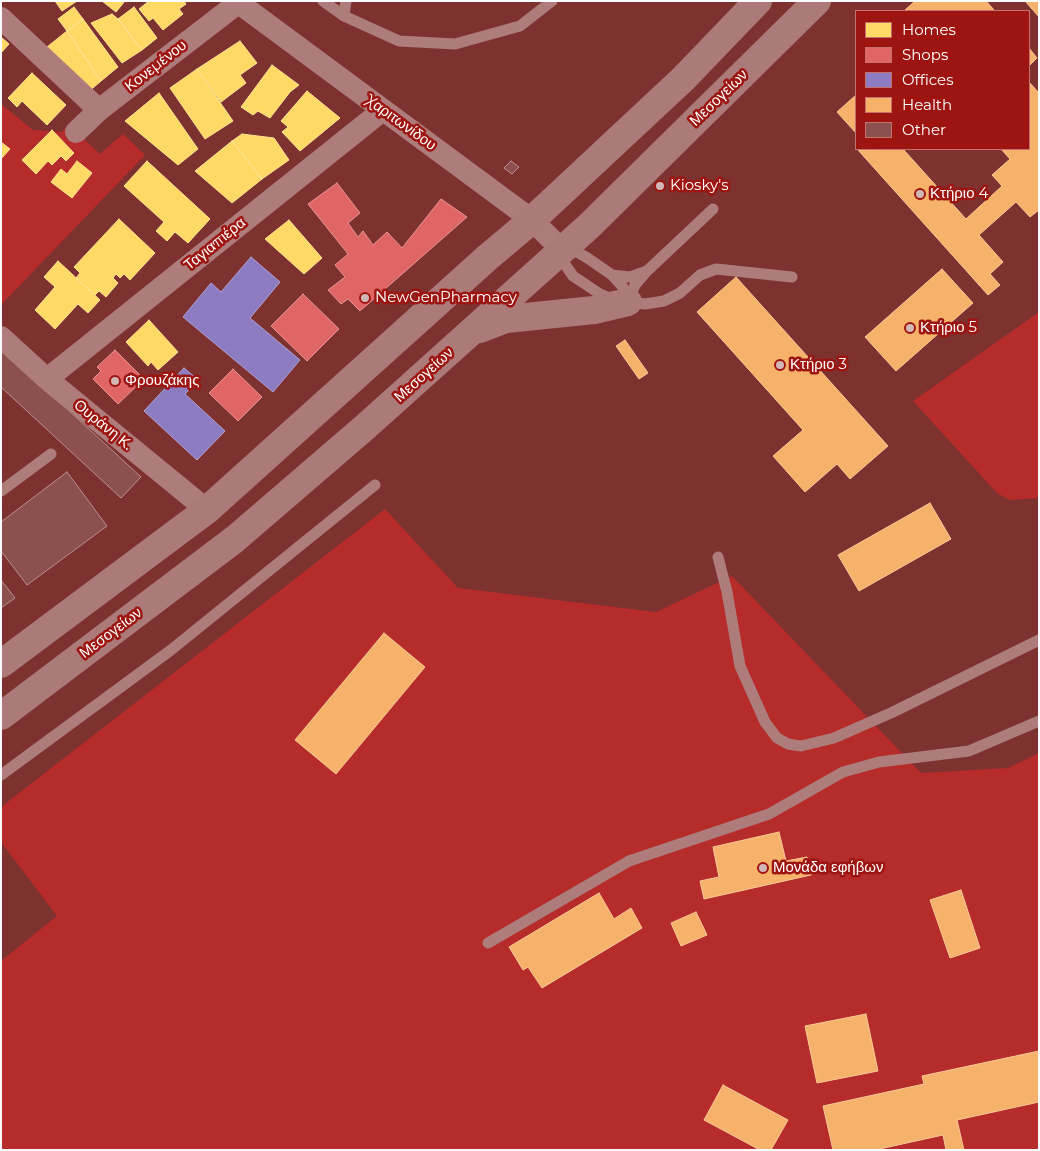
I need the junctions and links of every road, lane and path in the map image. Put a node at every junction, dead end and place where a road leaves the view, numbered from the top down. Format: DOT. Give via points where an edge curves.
graph roads {
  1 [pos="323,1"];
  2 [pos="346,1"];
  3 [pos="552,1"];
  4 [pos="758,1"];
  5 [pos="817,1"];
  6 [pos="237,2"];
  7 [pos="344,16"];
  8 [pos="1,18"];
  9 [pos="99,110"];
  10 [pos="384,110"];
  11 [pos="76,132"];
  12 [pos="713,209"];
  13 [pos="532,220"];
  14 [pos="562,250"];
  15 [pos="647,271"];
  16 [pos="612,275"];
  17 [pos="792,277"];
  18 [pos="628,302"];
  19 [pos="472,332"];
  20 [pos="1,338"];
  21 [pos="46,379"];
  22 [pos="51,454"];
  23 [pos="374,485"];
  24 [pos="1,491"];
  25 [pos="207,510"];
  26 [pos="718,557"];
  27 [pos="1039,640"];
  28 [pos="1,664"];
  29 [pos="1,716"];
  30 [pos="1039,721"];
  31 [pos="1,775"];
  32 [pos="488,943"];
  1 -- 7 [label="lane"];
  2 -- 7 [label="lane"];
  3 -- 7 [label="lane" via="520,26 455,44 399,41"];
  4 -- 13 [label="main road" via="683,79"];
  5 -- 14 [label="main road, Μεσογείων"];
  6 -- 9 [label="street, Κονεμένου"];
  6 -- 10 [label="street, Χαριτωνίδου"];
  8 -- 9 [label="street"];
  9 -- 11 [label="street, Κονεμένου"];
  10 -- 13 [label="street, Χαριτωνίδου"];
  10 -- 21 [label="street, Ταγιαπιέρα"];
  12 -- 15 [label="lane"];
  13 -- 14 [label="street, Χαριτωνίδου"];
  13 -- 25 [label="main road"];
  14 -- 16 [label="lane" via="586,256"];
  14 -- 18 [label="lane" via="564,264 573,276 600,294"];
  14 -- 19 [label="main road, Μεσογείων"];
  15 -- 16 [label="lane" via="630,276"];
  15 -- 18 [label="lane"];
  16 -- 18 [label="lane" via="623,287"];
  17 -- 18 [label="lane" via="716,269 664,301"];
  18 -- 19 [label="main road" via="594,310 506,319"];
  19 -- 29 [label="main road, Μεσογείων" via="235,539"];
  20 -- 21 [label="street, Ουράνη Κ."];
  21 -- 25 [label="street, Ουράνη Κ."];
  22 -- 24 [label="lane"];
  23 -- 31 [label="lane" via="170,650"];
  25 -- 28 [label="main road"];
  26 -- 27 [label="lane" via="740,666 765,722 777,738 788,744 802,746 834,738"];
  30 -- 32 [label="lane" via="969,751 879,762 843,772 769,814 629,861"];
}
